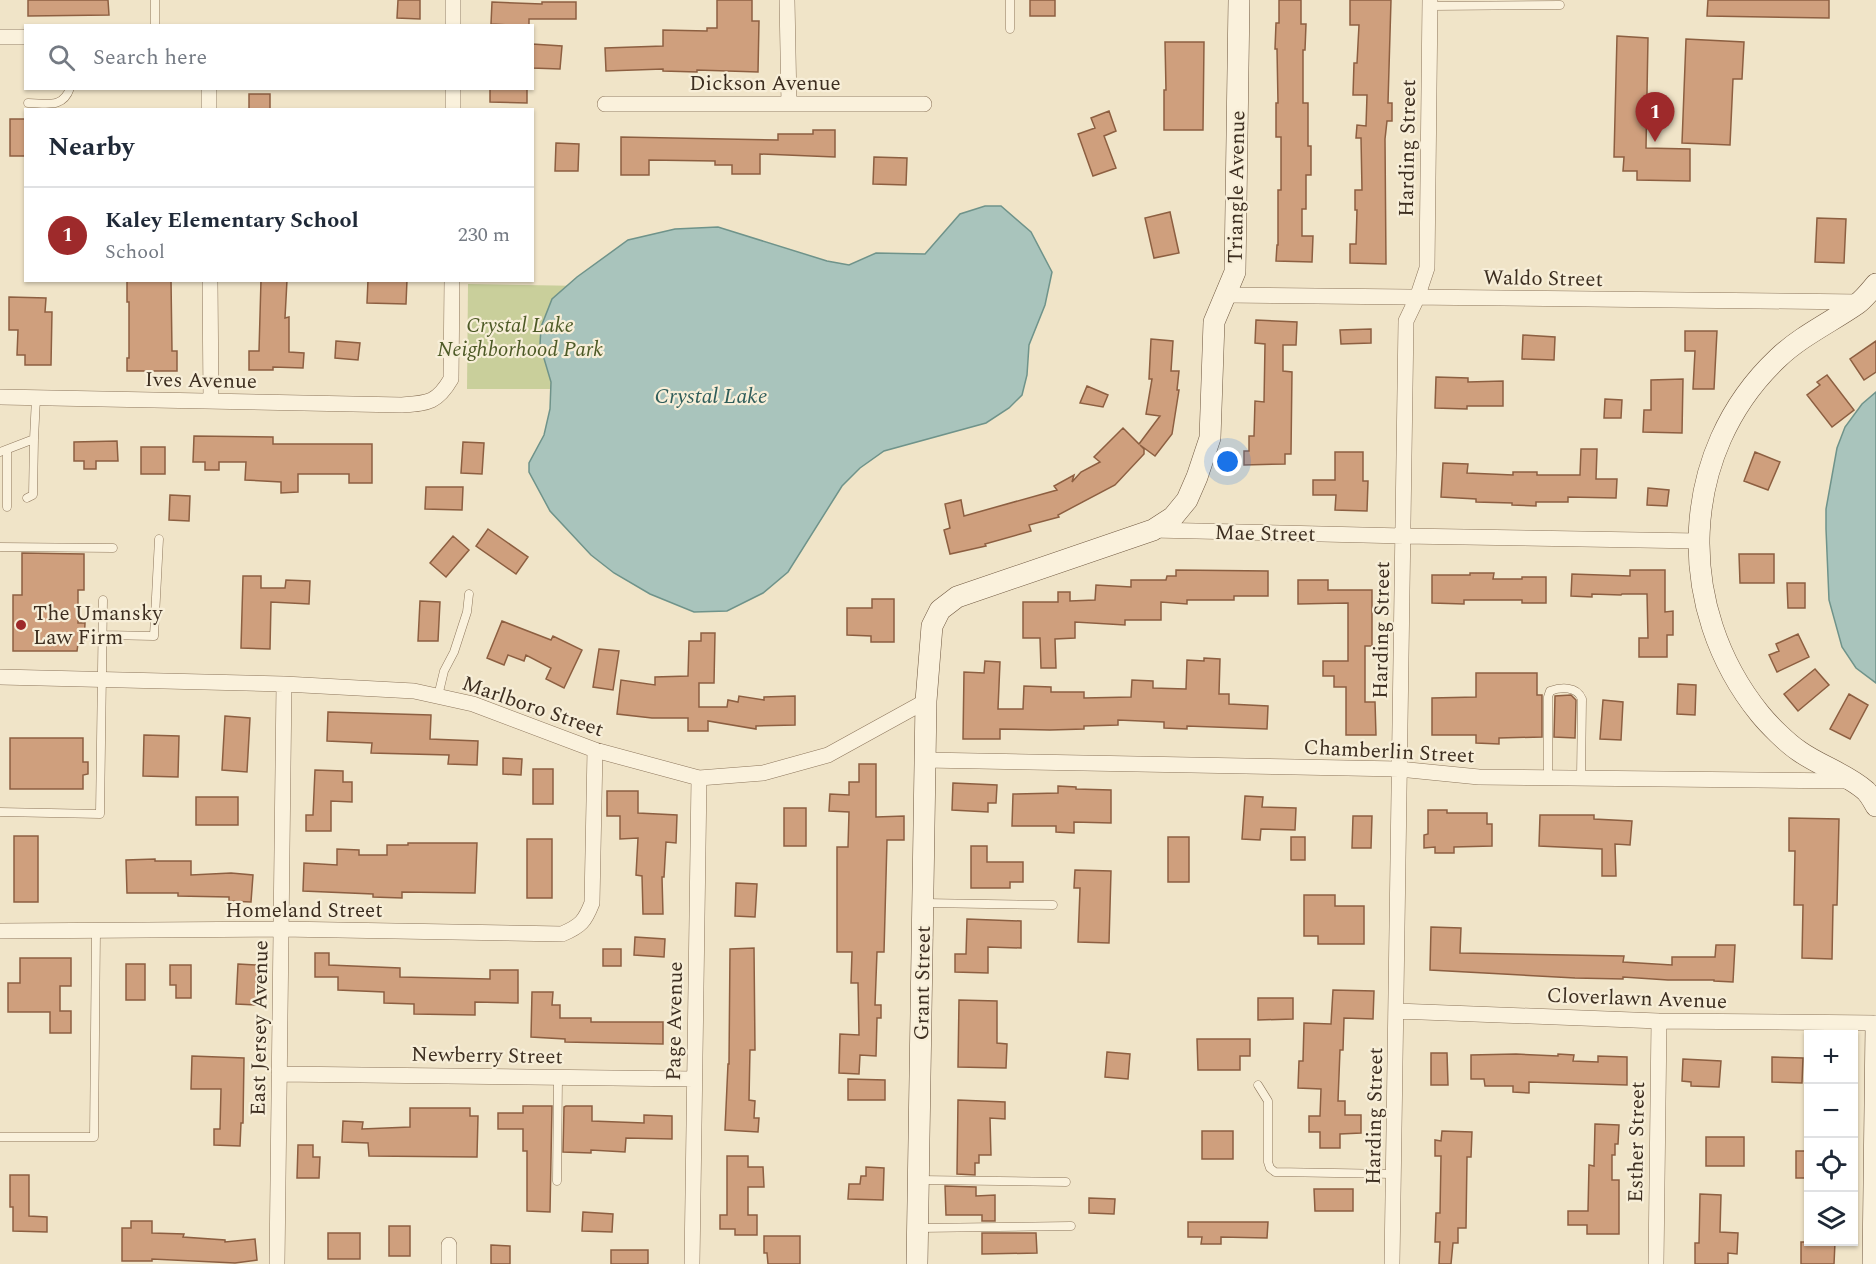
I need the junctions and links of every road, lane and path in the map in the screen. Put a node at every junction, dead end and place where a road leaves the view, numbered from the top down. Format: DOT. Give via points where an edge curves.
graph roads {
  1 [pos="155,0"];
  2 [pos="453,0"];
  3 [pos="787,0"];
  4 [pos="1010,0"];
  5 [pos="1239,0"];
  6 [pos="1430,3"];
  7 [pos="1560,5"];
  8 [pos="155,24"];
  9 [pos="453,24"];
  10 [pos="1010,29"];
  11 [pos="0,38"];
  12 [pos="24,38"];
  13 [pos="69,90"];
  14 [pos="209,90"];
  15 [pos="453,90"];
  16 [pos="28,103"];
  17 [pos="605,104"];
  18 [pos="789,104"];
  19 [pos="924,104"];
  20 [pos="209,108"];
  21 [pos="453,108"];
  22 [pos="210,282"];
  23 [pos="452,282"];
  24 [pos="1876,284"];
  25 [pos="1227,295"];
  26 [pos="1417,298"];
  27 [pos="1859,303"];
  28 [pos="0,397"];
  29 [pos="36,398"];
  30 [pos="211,401"];
  31 [pos="34,439"];
  32 [pos="4,451"];
  33 [pos="27,498"];
  34 [pos="6,507"];
  35 [pos="1153,530"];
  36 [pos="1404,536"];
  37 [pos="159,539"];
  38 [pos="1698,541"];
  39 [pos="0,547"];
  40 [pos="113,548"];
  41 [pos="469,594"];
  42 [pos="103,600"];
  43 [pos="103,635"];
  44 [pos="0,677"];
  45 [pos="102,679"];
  46 [pos="284,684"];
  47 [pos="438,696"];
  48 [pos="926,701"];
  49 [pos="595,750"];
  50 [pos="925,760"];
  51 [pos="1399,769"];
  52 [pos="699,778"];
  53 [pos="1548,778"];
  54 [pos="1581,778"];
  55 [pos="1851,781"];
  56 [pos="1876,806"];
  57 [pos="0,812"];
  58 [pos="923,903"];
  59 [pos="1053,905"];
  60 [pos="281,929"];
  61 [pos="0,931"];
  62 [pos="96,931"];
  63 [pos="1396,1011"];
  64 [pos="1659,1022"];
  65 [pos="1876,1025"];
  66 [pos="279,1074"];
  67 [pos="558,1077"];
  68 [pos="694,1079"];
  69 [pos="1258,1085"];
  70 [pos="0,1137"];
  71 [pos="1394,1174"];
  72 [pos="918,1180"];
  73 [pos="557,1181"];
  74 [pos="1066,1182"];
  75 [pos="1071,1226"];
  76 [pos="918,1228"];
  77 [pos="449,1245"];
  78 [pos="277,1264"];
  79 [pos="449,1264"];
  80 [pos="692,1264"];
  81 [pos="917,1264"];
  82 [pos="1392,1264"];
  83 [pos="1656,1264"];
  84 [pos="1873,1264"];
  1 -- 8 [label="lane"];
  2 -- 9 [label="street"];
  3 -- 18 [label="street"];
  4 -- 10 [label="lane"];
  5 -- 25 [label="street, Triangle Avenue" via="1235,272"];
  6 -- 7 [label="lane"];
  6 -- 26 [label="street, Harding Street" via="1427,268"];
  11 -- 12 [label="street"];
  13 -- 16 [label="lane" via="63,101 57,103"];
  14 -- 20 [label="street"];
  15 -- 21 [label="street"];
  17 -- 18 [label="street, Dickson Avenue"];
  18 -- 19 [label="street, Dickson Avenue"];
  22 -- 30 [label="street"];
  23 -- 30 [label="street, Ives Avenue" via="451,379 443,393 427,403"];
  24 -- 27 [label="street"];
  25 -- 26 [label="street, Waldo Street"];
  25 -- 35 [label="street, Triangle Avenue" via="1214,322 1210,438 1187,500 1173,517"];
  26 -- 27 [label="street, Waldo Street"];
  26 -- 36 [label="street, Harding Street" via="1406,321"];
  27 -- 38 [label="street" via="1779,357 1746,393 1717,447 1702,497"];
  28 -- 29 [label="street, Ives Avenue"];
  29 -- 30 [label="street, Ives Avenue"];
  29 -- 31 [label="lane"];
  31 -- 32 [label="lane"];
  31 -- 33 [label="lane" via="30,455 33,495"];
  32 -- 34 [label="lane" via="9,466"];
  35 -- 36 [label="street, Mae Street"];
  35 -- 48 [label="street, Mae Street" via="957,597 940,610 932,626"];
  36 -- 38 [label="street, Mae Street"];
  36 -- 51 [label="street, Harding Street"];
  37 -- 43 [label="lane" via="154,636"];
  38 -- 55 [label="street" via="1702,588 1718,644 1737,683 1761,715 1798,751"];
  39 -- 40 [label="lane"];
  41 -- 47 [label="lane" via="467,612"];
  42 -- 43 [label="lane"];
  43 -- 45 [label="lane"];
  44 -- 45 [label="street, Marlboro Street"];
  45 -- 46 [label="street, Marlboro Street"];
  45 -- 57 [label="lane" via="100,814"];
  46 -- 47 [label="street, Marlboro Street" via="414,691"];
  46 -- 60 [label="street, East Jersey Avenue"];
  47 -- 49 [label="street, Marlboro Street" via="473,704"];
  48 -- 50 [label="street, Grant Street"];
  48 -- 52 [label="street, Marlboro Street" via="828,755 763,773"];
  49 -- 52 [label="street, Marlboro Street"];
  49 -- 60 [label="street, Homeland Street" via="592,903 586,919 576,928 562,934"];
  50 -- 51 [label="street, Chamberlin Street"];
  50 -- 58 [label="street, Grant Street"];
  51 -- 53 [label="street, Chamberlin Street" via="1479,777"];
  51 -- 63 [label="street, Harding Street"];
  52 -- 68 [label="street, Page Avenue"];
  53 -- 54 [label="street, Chamberlin Street"];
  53 -- 54 [label="lane" via="1548,697 1557,688 1574,689 1582,699"];
  54 -- 55 [label="street, Chamberlin Street"];
  55 -- 56 [label="street" via="1867,792"];
  58 -- 59 [label="lane"];
  58 -- 72 [label="street, Grant Street"];
  60 -- 62 [label="street, Homeland Street"];
  60 -- 66 [label="street, East Jersey Avenue"];
  61 -- 62 [label="street, Homeland Street"];
  62 -- 70 [label="lane" via="94,1137"];
  63 -- 64 [label="street, Cloverlawn Avenue"];
  63 -- 71 [label="street, Harding Street"];
  64 -- 65 [label="street, Cloverlawn Avenue"];
  64 -- 83 [label="street, Esther Street"];
  65 -- 84 [label="street"];
  66 -- 67 [label="street, Newberry Street"];
  66 -- 78 [label="street, East Jersey Avenue"];
  67 -- 68 [label="street, Newberry Street"];
  67 -- 73 [label="lane"];
  68 -- 80 [label="street, Page Avenue"];
  69 -- 71 [label="lane" via="1268,1101 1268,1162 1275,1172"];
  71 -- 82 [label="street, Harding Street"];
  72 -- 74 [label="lane"];
  72 -- 76 [label="street, Grant Street"];
  75 -- 76 [label="lane"];
  76 -- 81 [label="street, Grant Street"];
  77 -- 79 [label="street"];
}
